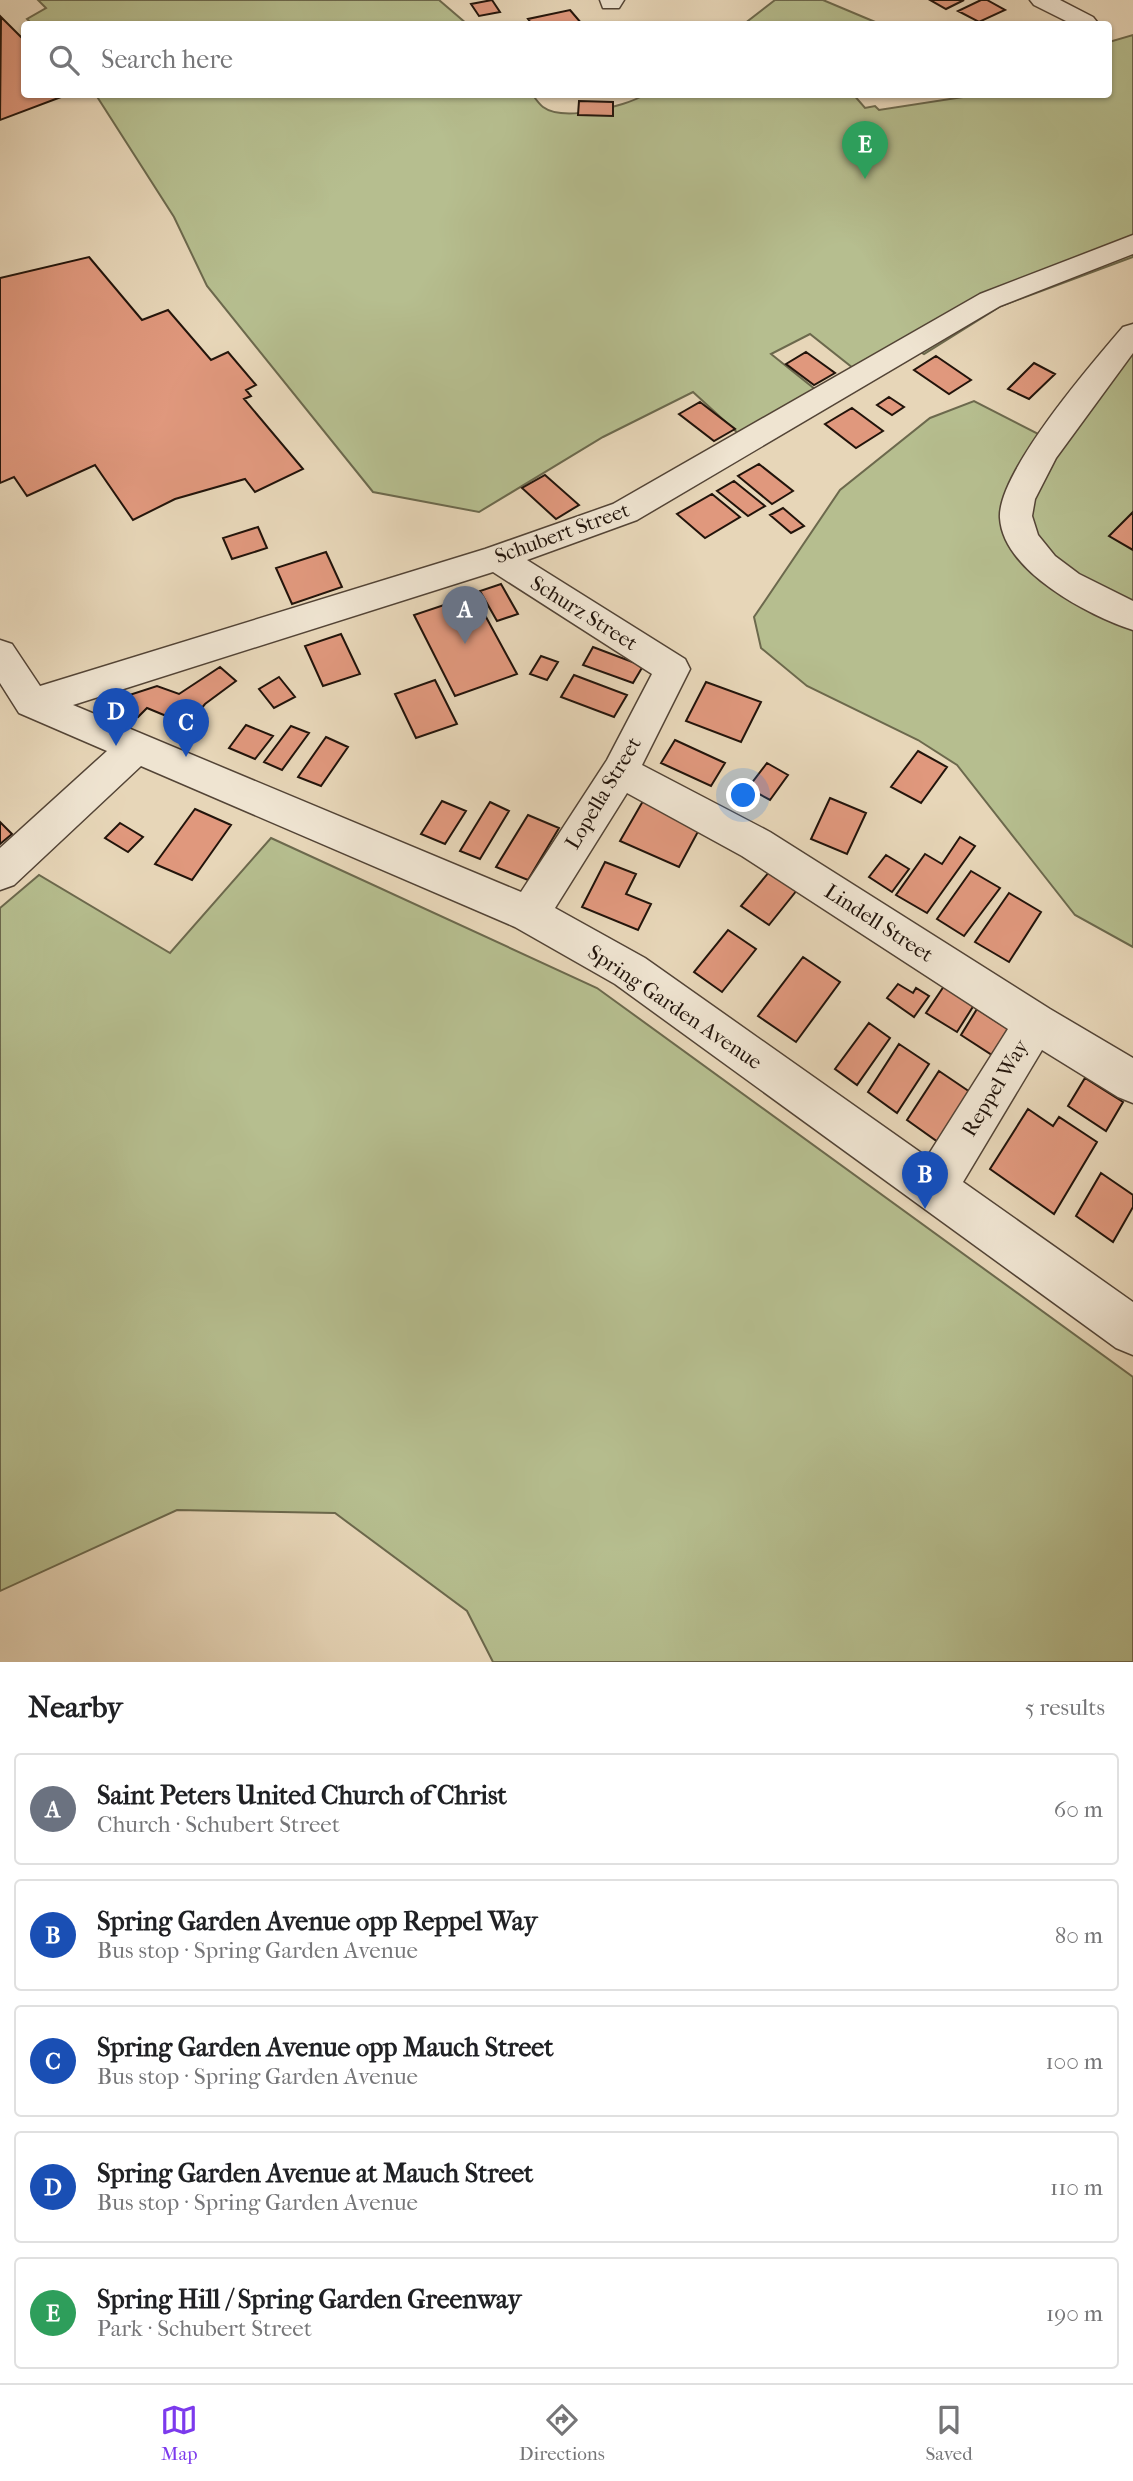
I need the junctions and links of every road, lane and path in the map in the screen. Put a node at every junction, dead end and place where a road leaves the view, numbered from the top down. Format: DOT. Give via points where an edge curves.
graph roads {
  1 [pos="1042,0"];
  2 [pos="1078,21"];
  3 [pos="1133,244"];
  4 [pos="1133,334"];
  5 [pos="497,558"];
  6 [pos="1133,617"];
  7 [pos="0,654"];
  8 [pos="672,669"];
  9 [pos="32,703"];
  10 [pos="138,746"];
  11 [pos="620,771"];
  12 [pos="0,873"];
  13 [pos="529,914"];
  14 [pos="1035,1023"];
  15 [pos="1133,1082"];
  16 [pos="933,1189"];
  17 [pos="1133,1331"];
  1 -- 2 [label="street"];
  3 -- 5 [label="street, Schubert Street" via="990,300 625,512"];
  4 -- 6 [label="street" via="1092,383 1023,486 1016,514 1020,533 1034,555 1057,576"];
  5 -- 8 [label="street, Schurz Street"];
  5 -- 9 [label="street, Schubert Street"];
  7 -- 9 [label="street"];
  8 -- 11 [label="street, Lopella Street"];
  9 -- 10 [label="street, Spring Garden Avenue"];
  10 -- 12 [label="street"];
  10 -- 13 [label="street, Spring Garden Avenue"];
  11 -- 13 [label="street, Lopella Street"];
  11 -- 14 [label="street, Lindell Street" via="756,844"];
  13 -- 16 [label="street, Spring Garden Avenue" via="630,971"];
  14 -- 15 [label="street, Lindell Street"];
  14 -- 16 [label="street, Reppel Way"];
  16 -- 17 [label="street, Spring Garden Avenue"];
}
